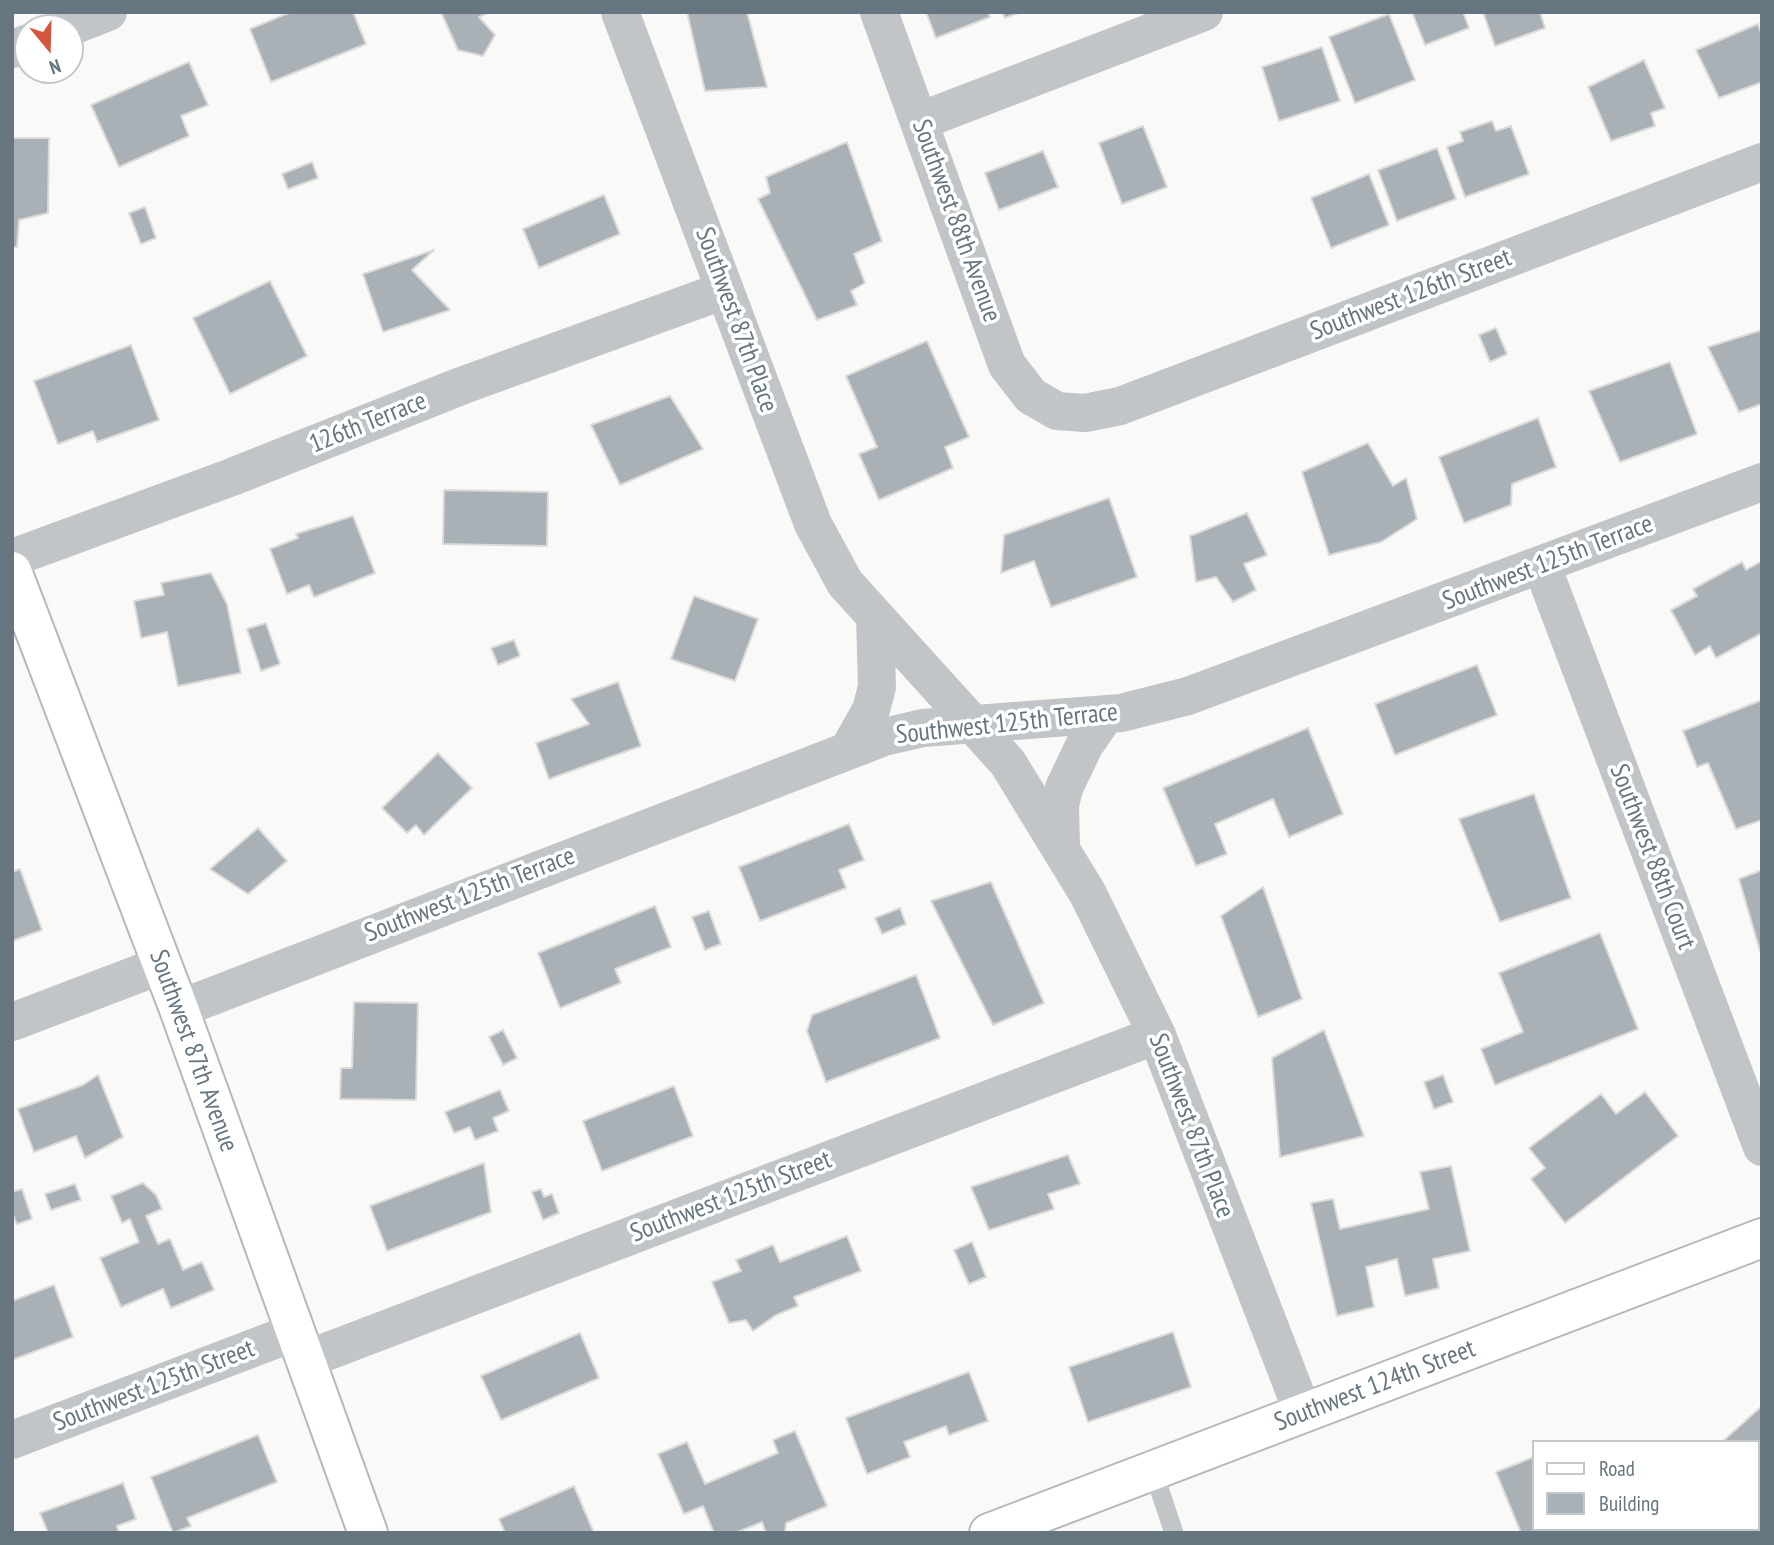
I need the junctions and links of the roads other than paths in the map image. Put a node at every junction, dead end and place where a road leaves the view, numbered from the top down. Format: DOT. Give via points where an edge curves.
graph roads {
  1 [pos="108,12"];
  2 [pos="620,12"];
  3 [pos="879,12"];
  4 [pos="1204,12"];
  5 [pos="84,21"];
  6 [pos="920,121"];
  7 [pos="1762,162"];
  8 [pos="725,290"];
  9 [pos="1057,411"];
  10 [pos="1762,482"];
  11 [pos="12,558"];
  12 [pos="1542,566"];
  13 [pos="16,591"];
  14 [pos="875,616"];
  15 [pos="1107,714"];
  16 [pos="973,723"];
  17 [pos="849,749"];
  18 [pos="1061,847"];
  19 [pos="162,965"];
  20 [pos="178,1009"];
  21 [pos="12,1022"];
  22 [pos="1157,1035"];
  23 [pos="1762,1147"];
  24 [pos="1762,1238"];
  25 [pos="300,1346"];
  26 [pos="1303,1413"];
  27 [pos="12,1440"];
  28 [pos="1153,1470"];
  29 [pos="368,1533"];
  30 [pos="989,1533"];
  31 [pos="1174,1533"];
  1 -- 5 [label="street"];
  2 -- 8 [label="street, Southwest 87th Place"];
  3 -- 6 [label="street, Southwest 88th Avenue"];
  4 -- 6 [label="street"];
  6 -- 9 [label="street, Southwest 88th Avenue" via="1007,365 1031,396"];
  7 -- 9 [label="street, Southwest 126th Street" via="1120,406 1085,413"];
  8 -- 11 [label="street, 126th Terrace"];
  8 -- 14 [label="street, Southwest 87th Place" via="813,524 845,583"];
  10 -- 12 [label="street, Southwest 125th Terrace"];
  12 -- 15 [label="street, Southwest 125th Terrace" via="1236,681"];
  12 -- 23 [label="street, Southwest 88th Court"];
  13 -- 19 [label="main road, Southwest 87th Avenue"];
  14 -- 16 [label="street, Southwest 87th Place"];
  14 -- 17 [label="street" via="877,687 871,710"];
  15 -- 16 [label="street, Southwest 125th Terrace"];
  15 -- 18 [label="street, Southwest 87th Place" via="1084,746 1064,788"];
  16 -- 17 [label="street, Southwest 125th Terrace" via="913,730"];
  16 -- 18 [label="street, Southwest 87th Place" via="1008,763"];
  17 -- 20 [label="street, Southwest 125th Terrace"];
  18 -- 22 [label="street, Southwest 87th Place"];
  19 -- 20 [label="main road, Southwest 87th Avenue"];
  19 -- 21 [label="street"];
  20 -- 25 [label="main road, Southwest 87th Avenue"];
  22 -- 25 [label="street, Southwest 125th Street"];
  22 -- 26 [label="street, Southwest 87th Place"];
  24 -- 26 [label="main road, Southwest 124th Street"];
  25 -- 27 [label="street, Southwest 125th Street"];
  25 -- 29 [label="main road, Southwest 87th Avenue"];
  26 -- 28 [label="main road, Southwest 124th Street"];
  28 -- 30 [label="main road, Southwest 124th Street"];
  28 -- 31 [label="lane"];
}
